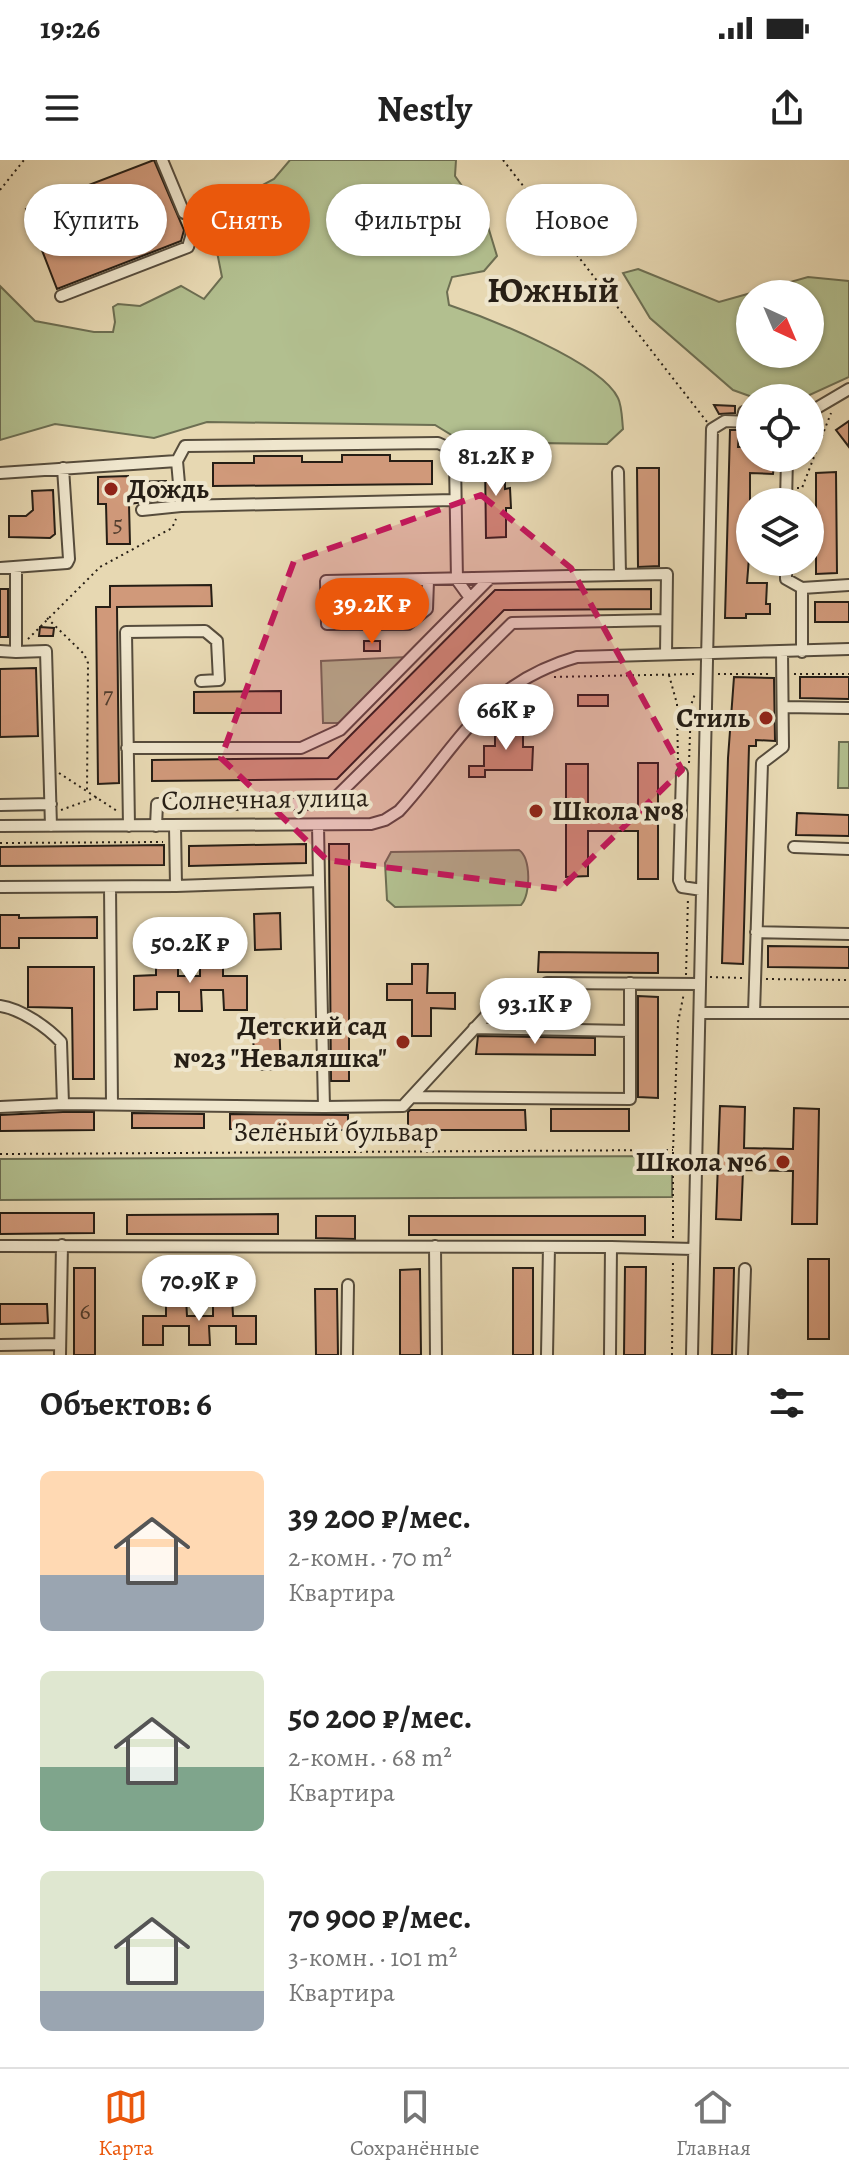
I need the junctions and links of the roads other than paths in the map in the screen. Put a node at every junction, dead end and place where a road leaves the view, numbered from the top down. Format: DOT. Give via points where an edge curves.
graph roads {
  1 [pos="162,160"];
  2 [pos="61,296"];
  3 [pos="849,389"];
  4 [pos="824,404"];
  5 [pos="736,422"];
  6 [pos="177,461"];
  7 [pos="63,468"];
  8 [pos="618,472"];
  9 [pos="0,473"];
  10 [pos="454,500"];
  11 [pos="181,506"];
  12 [pos="142,510"];
  13 [pos="16,567"];
  14 [pos="0,568"];
  15 [pos="620,574"];
  16 [pos="786,576"];
  17 [pos="490,578"];
  18 [pos="457,580"];
  19 [pos="428,581"];
  20 [pos="849,585"];
  21 [pos="802,588"];
  22 [pos="470,598"];
  23 [pos="666,620"];
  24 [pos="849,649"];
  25 [pos="0,651"];
  26 [pos="16,652"];
  27 [pos="782,652"];
  28 [pos="802,652"];
  29 [pos="666,654"];
  30 [pos="708,654"];
  31 [pos="201,681"];
  32 [pos="784,707"];
  33 [pos="849,708"];
  34 [pos="127,748"];
  35 [pos="682,773"];
  36 [pos="329,804"];
  37 [pos="0,805"];
  38 [pos="51,809"];
  39 [pos="128,822"];
  40 [pos="324,825"];
  41 [pos="0,826"];
  42 [pos="51,826"];
  43 [pos="156,826"];
  44 [pos="175,826"];
  45 [pos="794,847"];
  46 [pos="849,849"];
  47 [pos="319,881"];
  48 [pos="176,886"];
  49 [pos="0,887"];
  50 [pos="110,887"];
  51 [pos="702,890"];
  52 [pos="756,932"];
  53 [pos="849,934"];
  54 [pos="700,981"];
  55 [pos="630,983"];
  56 [pos="0,1006"];
  57 [pos="700,1013"];
  58 [pos="754,1013"];
  59 [pos="849,1013"];
  60 [pos="474,1028"];
  61 [pos="630,1031"];
  62 [pos="412,1097"];
  63 [pos="63,1104"];
  64 [pos="112,1104"];
  65 [pos="0,1107"];
  66 [pos="324,1107"];
  67 [pos="62,1245"];
  68 [pos="0,1246"];
  69 [pos="435,1246"];
  70 [pos="549,1247"];
  71 [pos="611,1247"];
  72 [pos="694,1249"];
  73 [pos="745,1269"];
  74 [pos="348,1285"];
  75 [pos="0,1345"];
  76 [pos="60,1350"];
  77 [pos="347,1355"];
  78 [pos="436,1355"];
  79 [pos="547,1355"];
  80 [pos="610,1355"];
  81 [pos="692,1355"];
  82 [pos="742,1355"];
  1 -- 2 [label="street" via="184,213 194,209 188,247"];
  3 -- 4 [label="street"];
  5 -- 30 [label="street" via="712,429"];
  6 -- 7 [label="street"];
  6 -- 10 [label="street" via="185,446 438,443 449,448 455,461"];
  6 -- 11 [label="street"];
  7 -- 9 [label="street"];
  7 -- 13 [label="street" via="69,559 62,565"];
  8 -- 15 [label="street"];
  10 -- 11 [label="street"];
  10 -- 18 [label="street"];
  11 -- 12 [label="street"];
  13 -- 14 [label="street"];
  13 -- 26 [label="street"];
  15 -- 17 [label="street"];
  15 -- 23 [label="street" via="667,574"];
  16 -- 21 [label="street"];
  17 -- 18 [label="street"];
  17 -- 22 [label="street"];
  18 -- 19 [label="street"];
  18 -- 22 [label="street"];
  19 -- 19 [label="street" via="427,609 408,624 327,624 326,581"];
  20 -- 21 [label="street"];
  21 -- 28 [label="street"];
  22 -- 34 [label="street" via="340,730 301,748"];
  23 -- 29 [label="street"];
  23 -- 36 [label="street" via="512,623"];
  24 -- 28 [label="street, Солнечная улица"];
  25 -- 26 [label="street"];
  26 -- 38 [label="street" via="46,651"];
  27 -- 28 [label="street, Солнечная улица"];
  27 -- 30 [label="street, Солнечная улица"];
  27 -- 32 [label="street"];
  29 -- 30 [label="street, Солнечная улица"];
  29 -- 40 [label="street, Солнечная улица" via="577,657 547,666 483,711 399,811 371,824"];
  30 -- 51 [label="street"];
  31 -- 34 [label="street" via="219,680 217,641 205,631 126,632"];
  32 -- 33 [label="street"];
  32 -- 52 [label="street" via="783,747 762,763"];
  34 -- 39 [label="street"];
  35 -- 51 [label="street" via="679,880 682,887"];
  36 -- 40 [label="street"];
  36 -- 43 [label="street" via="157,804"];
  37 -- 38 [label="street"];
  38 -- 42 [label="street"];
  39 -- 42 [label="street, Солнечная улица"];
  39 -- 43 [label="street, Солнечная улица"];
  40 -- 44 [label="street, Солнечная улица"];
  40 -- 47 [label="street"];
  41 -- 42 [label="street, Солнечная улица"];
  43 -- 44 [label="street, Солнечная улица"];
  44 -- 48 [label="street"];
  45 -- 46 [label="street"];
  47 -- 48 [label="street"];
  47 -- 66 [label="street"];
  48 -- 50 [label="street"];
  49 -- 50 [label="street"];
  50 -- 64 [label="street"];
  51 -- 54 [label="street"];
  52 -- 53 [label="street"];
  52 -- 58 [label="street"];
  54 -- 55 [label="street"];
  54 -- 57 [label="street"];
  55 -- 60 [label="street" via="547,983 533,1005 498,1003"];
  55 -- 61 [label="street"];
  56 -- 63 [label="street" via="15,1009 61,1042"];
  57 -- 58 [label="street"];
  57 -- 72 [label="street"];
  58 -- 59 [label="street"];
  60 -- 61 [label="street"];
  60 -- 62 [label="street"];
  61 -- 62 [label="street" via="630,1099"];
  62 -- 66 [label="street" via="403,1106"];
  63 -- 64 [label="street"];
  63 -- 65 [label="street"];
  64 -- 66 [label="street"];
  67 -- 68 [label="street"];
  67 -- 69 [label="street"];
  67 -- 76 [label="street"];
  69 -- 70 [label="street"];
  69 -- 78 [label="street"];
  70 -- 71 [label="street"];
  70 -- 79 [label="street"];
  71 -- 72 [label="street"];
  71 -- 80 [label="street"];
  72 -- 81 [label="street"];
  73 -- 82 [label="street"];
  74 -- 77 [label="street"];
  75 -- 76 [label="street"];
}
